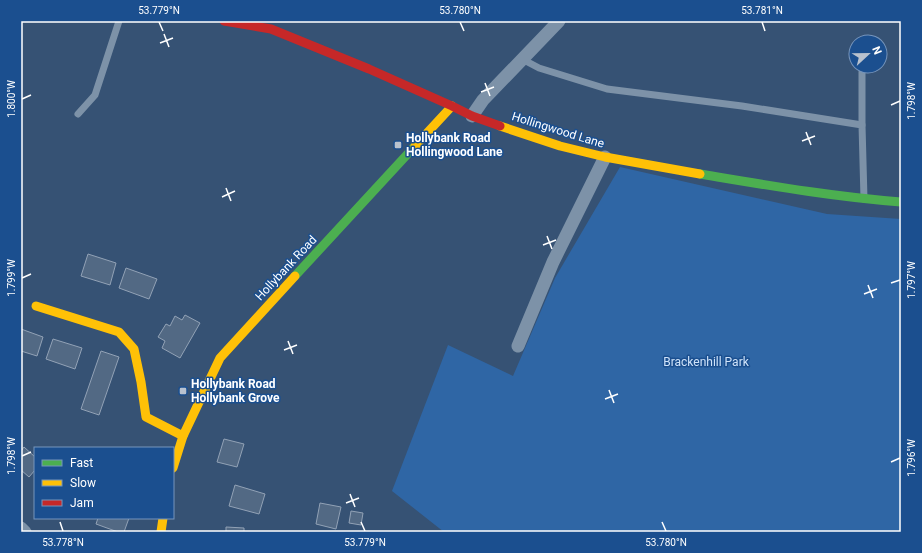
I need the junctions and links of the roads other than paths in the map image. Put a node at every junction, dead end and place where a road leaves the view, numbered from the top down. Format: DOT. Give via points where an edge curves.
graph roads {
  1 [pos="119,21"];
  2 [pos="224,21"];
  3 [pos="559,21"];
  4 [pos="522,59"];
  5 [pos="862,74"];
  6 [pos="452,106"];
  7 [pos="78,114"];
  8 [pos="472,116"];
  9 [pos="862,125"];
  10 [pos="605,157"];
  11 [pos="864,199"];
  12 [pos="901,202"];
  13 [pos="36,306"];
  14 [pos="518,346"];
  15 [pos="183,436"];
  16 [pos="174,465"];
  17 [pos="163,519"];
  18 [pos="21,528"];
  19 [pos="24,532"];
  20 [pos="162,532"];
  1 -- 7 [label="lane" via="95,95"];
  2 -- 6 [label="street, Hollingwood Lane" via="271,29"];
  3 -- 4 [label="street"];
  4 -- 8 [label="street" via="483,100"];
  4 -- 9 [label="lane" via="539,68 607,89 742,106"];
  5 -- 9 [label="lane"];
  6 -- 8 [label="street, Hollingwood Lane"];
  6 -- 15 [label="street, Hollybank Road" via="220,358"];
  8 -- 10 [label="street, Hollingwood Lane" via="560,146"];
  9 -- 11 [label="lane"];
  10 -- 11 [label="street, Hollingwood Lane"];
  10 -- 14 [label="street" via="553,262"];
  11 -- 12 [label="street, Hollingwood Lane"];
  13 -- 15 [label="street" via="119,332 134,349 146,417"];
  15 -- 16 [label="street, Hollybank Road"];
  17 -- 20 [label="street"];
  18 -- 19 [label="street"];
}
